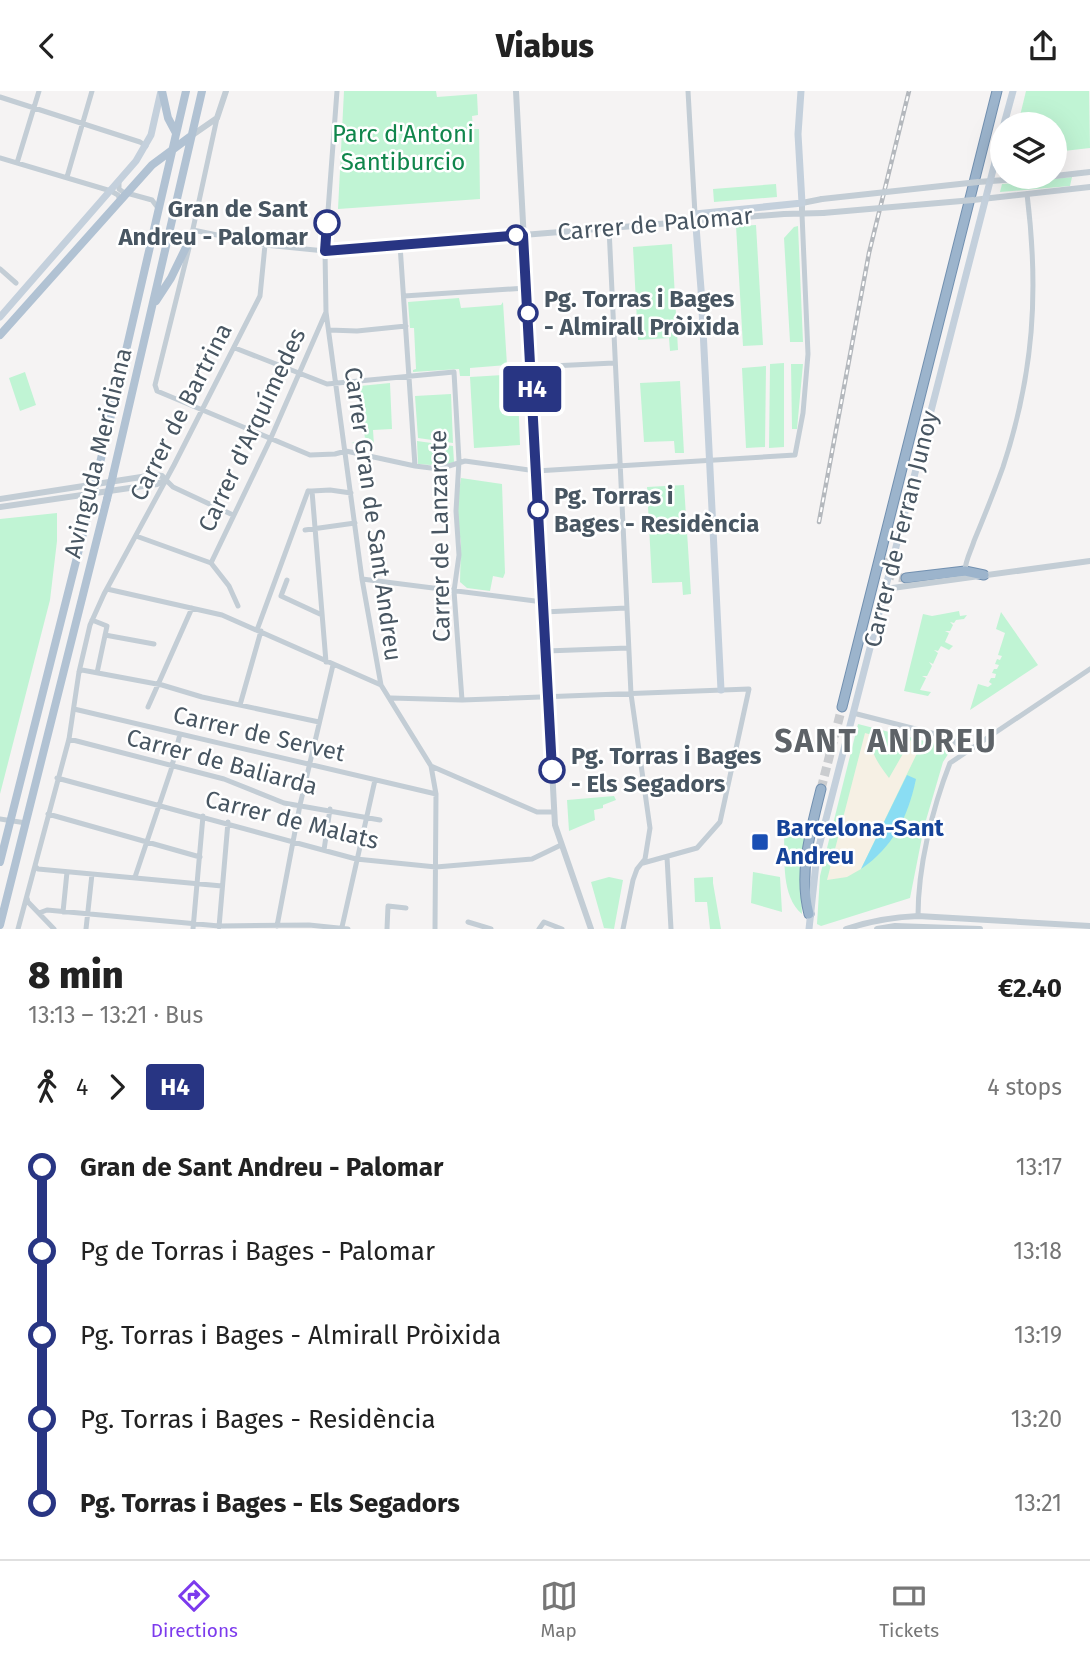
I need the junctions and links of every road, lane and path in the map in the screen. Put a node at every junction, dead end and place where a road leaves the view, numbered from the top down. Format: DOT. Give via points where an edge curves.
graph roads {
  1 [pos="39,91"];
  2 [pos="92,91"];
  3 [pos="162,91"];
  4 [pos="186,91"];
  5 [pos="202,91"];
  6 [pos="226,91"];
  7 [pos="337,91"];
  8 [pos="516,91"];
  9 [pos="688,91"];
  10 [pos="801,91"];
  11 [pos="997,91"];
  12 [pos="1013,91"];
  13 [pos="0,97"];
  14 [pos="35,109"];
  15 [pos="1007,112"];
  16 [pos="217,118"];
  17 [pos="83,125"];
  18 [pos="176,133"];
  19 [pos="191,136"];
  20 [pos="146,147"];
  21 [pos="172,149"];
  22 [pos="0,158"];
  23 [pos="17,163"];
  24 [pos="1090,173"];
  25 [pos="1067,175"];
  26 [pos="67,177"];
  27 [pos="990,181"];
  28 [pos="119,182"];
  29 [pos="1090,187"];
  30 [pos="111,191"];
  31 [pos="1027,194"];
  32 [pos="123,197"];
  33 [pos="985,198"];
  34 [pos="802,203"];
  35 [pos="158,208"];
  36 [pos="802,214"];
  37 [pos="694,217"];
  38 [pos="609,228"];
  39 [pos="192,233"];
  40 [pos="523,235"];
  41 [pos="265,245"];
  42 [pos="400,245"];
  43 [pos="325,251"];
  44 [pos="0,269"];
  45 [pos="16,283"];
  46 [pos="526,288"];
  47 [pos="404,296"];
  48 [pos="153,306"];
  49 [pos="326,312"];
  50 [pos="0,317"];
  51 [pos="406,326"];
  52 [pos="329,330"];
  53 [pos="0,335"];
  54 [pos="235,348"];
  55 [pos="614,363"];
  56 [pos="531,367"];
  57 [pos="298,373"];
  58 [pos="408,376"];
  59 [pos="335,383"];
  60 [pos="202,411"];
  61 [pos="270,440"];
  62 [pos="346,451"];
  63 [pos="710,460"];
  64 [pos="459,461"];
  65 [pos="620,465"];
  66 [pos="415,466"];
  67 [pos="536,471"];
  68 [pos="166,480"];
  69 [pos="312,491"];
  70 [pos="351,493"];
  71 [pos="0,499"];
  72 [pos="0,507"];
  73 [pos="233,515"];
  74 [pos="355,523"];
  75 [pos="315,529"];
  76 [pos="306,530"];
  77 [pos="136,536"];
  78 [pos="1090,561"];
  79 [pos="211,563"];
  80 [pos="965,574"];
  81 [pos="984,575"];
  82 [pos="906,578"];
  83 [pos="362,579"];
  84 [pos="287,580"];
  85 [pos="107,589"];
  86 [pos="886,589"];
  87 [pos="454,591"];
  88 [pos="543,602"];
  89 [pos="238,605"];
  90 [pos="192,608"];
  91 [pos="626,608"];
  92 [pos="544,612"];
  93 [pos="322,615"];
  94 [pos="92,620"];
  95 [pos="259,631"];
  96 [pos="105,635"];
  97 [pos="153,645"];
  98 [pos="628,648"];
  99 [pos="546,651"];
  100 [pos="326,662"];
  101 [pos="333,665"];
  102 [pos="1090,669"];
  103 [pos="79,672"];
  104 [pos="97,674"];
  105 [pos="158,685"];
  106 [pos="381,685"];
  107 [pos="721,690"];
  108 [pos="631,694"];
  109 [pos="391,698"];
  110 [pos="548,698"];
  111 [pos="462,700"];
  112 [pos="240,705"];
  113 [pos="148,707"];
  114 [pos="842,707"];
  115 [pos="74,709"];
  116 [pos="853,713"];
  117 [pos="320,722"];
  118 [pos="180,734"];
  119 [pos="69,739"];
  120 [pos="965,752"];
  121 [pos="171,765"];
  122 [pos="311,765"];
  123 [pos="431,765"];
  124 [pos="57,778"];
  125 [pos="375,780"];
  126 [pos="821,789"];
  127 [pos="436,794"];
  128 [pos="300,805"];
  129 [pos="159,806"];
  130 [pos="330,809"];
  131 [pos="554,812"];
  132 [pos="48,814"];
  133 [pos="203,816"];
  134 [pos="365,817"];
  135 [pos="0,819"];
  136 [pos="380,820"];
  137 [pos="10,821"];
  138 [pos="228,822"];
  139 [pos="26,823"];
  140 [pos="293,841"];
  141 [pos="147,842"];
  142 [pos="561,845"];
  143 [pos="324,850"];
  144 [pos="200,857"];
  145 [pos="667,857"];
  146 [pos="356,859"];
  147 [pos="0,862"];
  148 [pos="642,864"];
  149 [pos="35,866"];
  150 [pos="436,867"];
  151 [pos="67,872"];
  152 [pos="92,874"];
  153 [pos="135,877"];
  154 [pos="197,883"];
  155 [pos="222,885"];
  156 [pos="27,898"];
  157 [pos="406,908"];
  158 [pos="63,912"];
  159 [pos="39,913"];
  160 [pos="809,914"];
  161 [pos="88,915"];
  162 [pos="918,916"];
  163 [pos="468,922"];
  164 [pos="0,925"];
  165 [pos="277,926"];
  166 [pos="918,926"];
  167 [pos="1090,926"];
  168 [pos="193,927"];
  169 [pos="309,927"];
  170 [pos="218,928"];
  171 [pos="345,928"];
  172 [pos="485,928"];
  173 [pos="810,928"];
  174 [pos="18,929"];
  175 [pos="54,929"];
  176 [pos="86,929"];
  177 [pos="387,929"];
  178 [pos="435,929"];
  179 [pos="491,929"];
  180 [pos="539,929"];
  181 [pos="562,929"];
  182 [pos="591,929"];
  183 [pos="623,929"];
  184 [pos="671,929"];
  185 [pos="846,929"];
  186 [pos="877,929"];
  187 [pos="980,929"];
  1 -- 14 [label="street"];
  2 -- 17 [label="street"];
  3 -- 18 [label="main road"];
  3 -- 20 [label="main road"];
  4 -- 18 [label="main road, Avinguda Meridiana"];
  5 -- 19 [label="main road, Avinguda Meridiana"];
  6 -- 16 [label="street, Avinguda Meridiana"];
  7 -- 43 [label="street, Carrer Gran de Sant Andreu"];
  8 -- 40 [label="street"];
  9 -- 37 [label="street"];
  10 -- 34 [label="main road"];
  11 -- 114 [label="highway"];
  12 -- 15 [label="main road"];
  13 -- 14 [label="street"];
  14 -- 17 [label="street"];
  14 -- 23 [label="street"];
  16 -- 19 [label="street"];
  16 -- 39 [label="street, Avinguda Meridiana"];
  17 -- 20 [label="street"];
  17 -- 26 [label="street"];
  18 -- 21 [label="main road, Avinguda Meridiana"];
  19 -- 21 [label="main road"];
  19 -- 48 [label="main road, Avinguda Meridiana"];
  20 -- 28 [label="main road"];
  21 -- 32 [label="main road"];
  21 -- 35 [label="main road, Avinguda Meridiana"];
  22 -- 23 [label="street"];
  23 -- 26 [label="street"];
  24 -- 25 [label="street"];
  26 -- 30 [label="street"];
  27 -- 33 [label="main road, Carrer de Ferran Junoy"];
  27 -- 34 [label="street, Carrer de Palomar, bridge"];
  28 -- 30 [label="main road"];
  28 -- 32 [label="street"];
  29 -- 31 [label="street, Carrer de Palomar"];
  30 -- 32 [label="street"];
  30 -- 50 [label="main road"];
  31 -- 33 [label="street, Carrer de Palomar"];
  31 -- 80 [label="street" via="1034,276 1028,367 1003,466"];
  32 -- 35 [label="street" via="150,199"];
  32 -- 53 [label="main road"];
  33 -- 36 [label="street, Carrer de Palomar, bridge"];
  33 -- 86 [label="main road, Carrer de Ferran Junoy"];
  34 -- 36 [label="street"];
  34 -- 37 [label="main road, Carrer de Palomar"];
  35 -- 137 [label="main road, Avinguda Meridiana, bridge" via="91,502"];
  36 -- 37 [label="street, Carrer de Palomar"];
  36 -- 63 [label="street" via="808,354 795,455"];
  37 -- 38 [label="street, Carrer de Palomar"];
  37 -- 63 [label="main road"];
  38 -- 40 [label="street, Carrer de Palomar"];
  38 -- 55 [label="street"];
  39 -- 41 [label="street, Carrer de Palomar"];
  39 -- 48 [label="main road"];
  39 -- 60 [label="street, Avinguda Meridiana" via="155,385 157,391"];
  40 -- 42 [label="street, Carrer de Palomar"];
  40 -- 46 [label="street"];
  41 -- 43 [label="street, Carrer de Palomar"];
  41 -- 54 [label="street, Carrer de Bartrina" via="260,296"];
  42 -- 43 [label="street, Carrer de Palomar"];
  42 -- 47 [label="street"];
  43 -- 49 [label="street, Carrer Gran de Sant Andreu"];
  44 -- 45 [label="street"];
  46 -- 47 [label="street"];
  46 -- 56 [label="street"];
  47 -- 51 [label="street"];
  48 -- 139 [label="main road, Avinguda Meridiana, bridge"];
  49 -- 52 [label="street, Carrer Gran de Sant Andreu"];
  49 -- 57 [label="street, Carrer d'Arquímedes"];
  51 -- 52 [label="street"];
  51 -- 58 [label="street"];
  52 -- 59 [label="street, Carrer Gran de Sant Andreu"];
  54 -- 57 [label="street"];
  54 -- 60 [label="street, Carrer de Bartrina"];
  55 -- 56 [label="street"];
  55 -- 65 [label="street"];
  56 -- 67 [label="street"];
  57 -- 59 [label="street"];
  57 -- 61 [label="street, Carrer d'Arquímedes"];
  58 -- 59 [label="street"];
  58 -- 64 [label="street, Carrer de Lanzarote" via="454,372"];
  58 -- 66 [label="street"];
  59 -- 62 [label="street, Carrer Gran de Sant Andreu"];
  60 -- 61 [label="street"];
  60 -- 68 [label="street, Carrer de Bartrina"];
  61 -- 62 [label="street" via="310,455"];
  61 -- 73 [label="street, Carrer d'Arquímedes"];
  62 -- 66 [label="street"];
  62 -- 70 [label="street, Carrer Gran de Sant Andreu"];
  63 -- 65 [label="street"];
  63 -- 107 [label="main road"];
  64 -- 66 [label="street" via="439,468"];
  64 -- 67 [label="street"];
  64 -- 87 [label="street, Carrer de Lanzarote" via="459,555"];
  65 -- 67 [label="street"];
  65 -- 91 [label="street"];
  67 -- 88 [label="street"];
  68 -- 71 [label="street" via="154,475"];
  68 -- 72 [label="street"];
  68 -- 73 [label="street"];
  68 -- 77 [label="street, Carrer de Bartrina"];
  69 -- 70 [label="street"];
  69 -- 75 [label="street"];
  69 -- 95 [label="street" via="308,491"];
  70 -- 74 [label="street, Carrer Gran de Sant Andreu"];
  73 -- 79 [label="street, Carrer d'Arquímedes"];
  74 -- 75 [label="street"];
  74 -- 83 [label="street, Carrer Gran de Sant Andreu"];
  75 -- 76 [label="street"];
  75 -- 93 [label="street"];
  77 -- 79 [label="street"];
  77 -- 85 [label="street, Carrer de Bartrina"];
  78 -- 81 [label="street"];
  79 -- 89 [label="street"];
  80 -- 81 [label="highway"];
  80 -- 82 [label="highway"];
  80 -- 86 [label="street"];
  83 -- 87 [label="street"];
  83 -- 106 [label="street, Carrer Gran de Sant Andreu"];
  84 -- 93 [label="street" via="281,596"];
  85 -- 90 [label="street"];
  85 -- 94 [label="street, Avinguda Meridiana"];
  86 -- 116 [label="main road, Carrer de Ferran Junoy"];
  87 -- 88 [label="street"];
  87 -- 111 [label="street, Carrer de Lanzarote"];
  88 -- 92 [label="street"];
  90 -- 95 [label="street"];
  90 -- 105 [label="street"];
  91 -- 92 [label="street"];
  91 -- 98 [label="street"];
  92 -- 99 [label="street"];
  93 -- 100 [label="street"];
  94 -- 96 [label="street" via="107,626"];
  94 -- 103 [label="street, Avinguda Meridiana"];
  95 -- 100 [label="street"];
  95 -- 112 [label="street"];
  96 -- 97 [label="street"];
  96 -- 104 [label="street"];
  98 -- 99 [label="street"];
  98 -- 108 [label="street"];
  99 -- 110 [label="street"];
  100 -- 101 [label="street"];
  101 -- 106 [label="street"];
  101 -- 117 [label="street"];
  102 -- 120 [label="street"];
  103 -- 104 [label="street"];
  103 -- 115 [label="street, Avinguda Meridiana"];
  104 -- 105 [label="street"];
  105 -- 112 [label="street"];
  105 -- 113 [label="street"];
  106 -- 109 [label="street, Carrer Gran de Sant Andreu"];
  107 -- 108 [label="street"];
  107 -- 145 [label="street" via="749,689 720,822 697,848"];
  108 -- 110 [label="street"];
  108 -- 148 [label="street" via="650,828"];
  109 -- 111 [label="street"];
  109 -- 123 [label="street, Carrer Gran de Sant Andreu"];
  110 -- 111 [label="street"];
  110 -- 131 [label="street"];
  112 -- 117 [label="street"];
  115 -- 118 [label="street, Carrer de Servet"];
  115 -- 119 [label="street, Avinguda Meridiana"];
  116 -- 120 [label="street" via="951,738"];
  116 -- 160 [label="main road, Carrer de Ferran Junoy" via="817,855"];
  117 -- 122 [label="street"];
  118 -- 121 [label="street"];
  118 -- 122 [label="street, Carrer de Servet"];
  119 -- 121 [label="street, Carrer de Baliarda"];
  119 -- 124 [label="street, Avinguda Meridiana"];
  120 -- 162 [label="street" via="950,763 946,774 925,856"];
  121 -- 128 [label="street, Carrer de Baliarda"];
  121 -- 129 [label="street"];
  122 -- 125 [label="street, Carrer de Servet"];
  122 -- 128 [label="street"];
  123 -- 127 [label="street, Carrer Gran de Sant Andreu"];
  123 -- 131 [label="street" via="537,812"];
  124 -- 129 [label="street, Carrer de Malats"];
  124 -- 132 [label="street, Avinguda Meridiana"];
  125 -- 127 [label="street, Carrer de Servet"];
  125 -- 134 [label="street"];
  126 -- 160 [label="highway" via="806,854"];
  127 -- 150 [label="street, Carrer Gran de Sant Andreu"];
  128 -- 130 [label="street, Carrer de Baliarda"];
  128 -- 140 [label="street"];
  129 -- 133 [label="street, Carrer de Malats"];
  129 -- 141 [label="street"];
  130 -- 134 [label="street, Carrer de Baliarda"];
  130 -- 143 [label="street"];
  131 -- 142 [label="street"];
  132 -- 141 [label="street"];
  132 -- 149 [label="street, Avinguda Meridiana"];
  133 -- 138 [label="street, Carrer de Malats"];
  133 -- 144 [label="street"];
  134 -- 136 [label="street, Carrer de Baliarda"];
  134 -- 146 [label="street"];
  135 -- 137 [label="street"];
  137 -- 139 [label="street"];
  137 -- 147 [label="main road, Avinguda Meridiana"];
  138 -- 140 [label="street, Carrer de Malats"];
  138 -- 155 [label="street"];
  139 -- 164 [label="main road, Avinguda Meridiana"];
  140 -- 143 [label="street, Carrer de Malats"];
  140 -- 165 [label="street"];
  141 -- 144 [label="street"];
  141 -- 153 [label="street"];
  142 -- 150 [label="street, Carrer de Malats" via="532,859"];
  142 -- 182 [label="street"];
  143 -- 146 [label="street, Carrer de Malats"];
  144 -- 154 [label="street"];
  145 -- 148 [label="street"];
  145 -- 184 [label="street"];
  146 -- 150 [label="street, Carrer de Malats"];
  146 -- 171 [label="street"];
  148 -- 183 [label="street" via="633,880"];
  149 -- 151 [label="street"];
  149 -- 156 [label="street, Avinguda Meridiana"];
  150 -- 178 [label="street, Carrer Gran de Sant Andreu"];
  151 -- 152 [label="street"];
  151 -- 158 [label="street"];
  152 -- 153 [label="street"];
  152 -- 161 [label="street"];
  153 -- 154 [label="street"];
  154 -- 155 [label="street"];
  154 -- 168 [label="street"];
  155 -- 170 [label="street"];
  156 -- 159 [label="street"];
  156 -- 174 [label="street, Avinguda Meridiana"];
  157 -- 177 [label="street" via="388,906"];
  158 -- 159 [label="street"];
  158 -- 161 [label="street"];
  159 -- 175 [label="street"];
  160 -- 173 [label="main road, Carrer de Ferran Junoy"];
  161 -- 168 [label="street"];
  161 -- 176 [label="street"];
  162 -- 166 [label="street"];
  162 -- 167 [label="street"];
  162 -- 185 [label="street"];
  163 -- 172 [label="street"];
  165 -- 169 [label="street"];
  165 -- 170 [label="street"];
  166 -- 186 [label="street"];
  166 -- 187 [label="street"];
  168 -- 170 [label="street"];
  169 -- 171 [label="street"];
  172 -- 179 [label="street"];
  180 -- 181 [label="street" via="544,922"];
}
